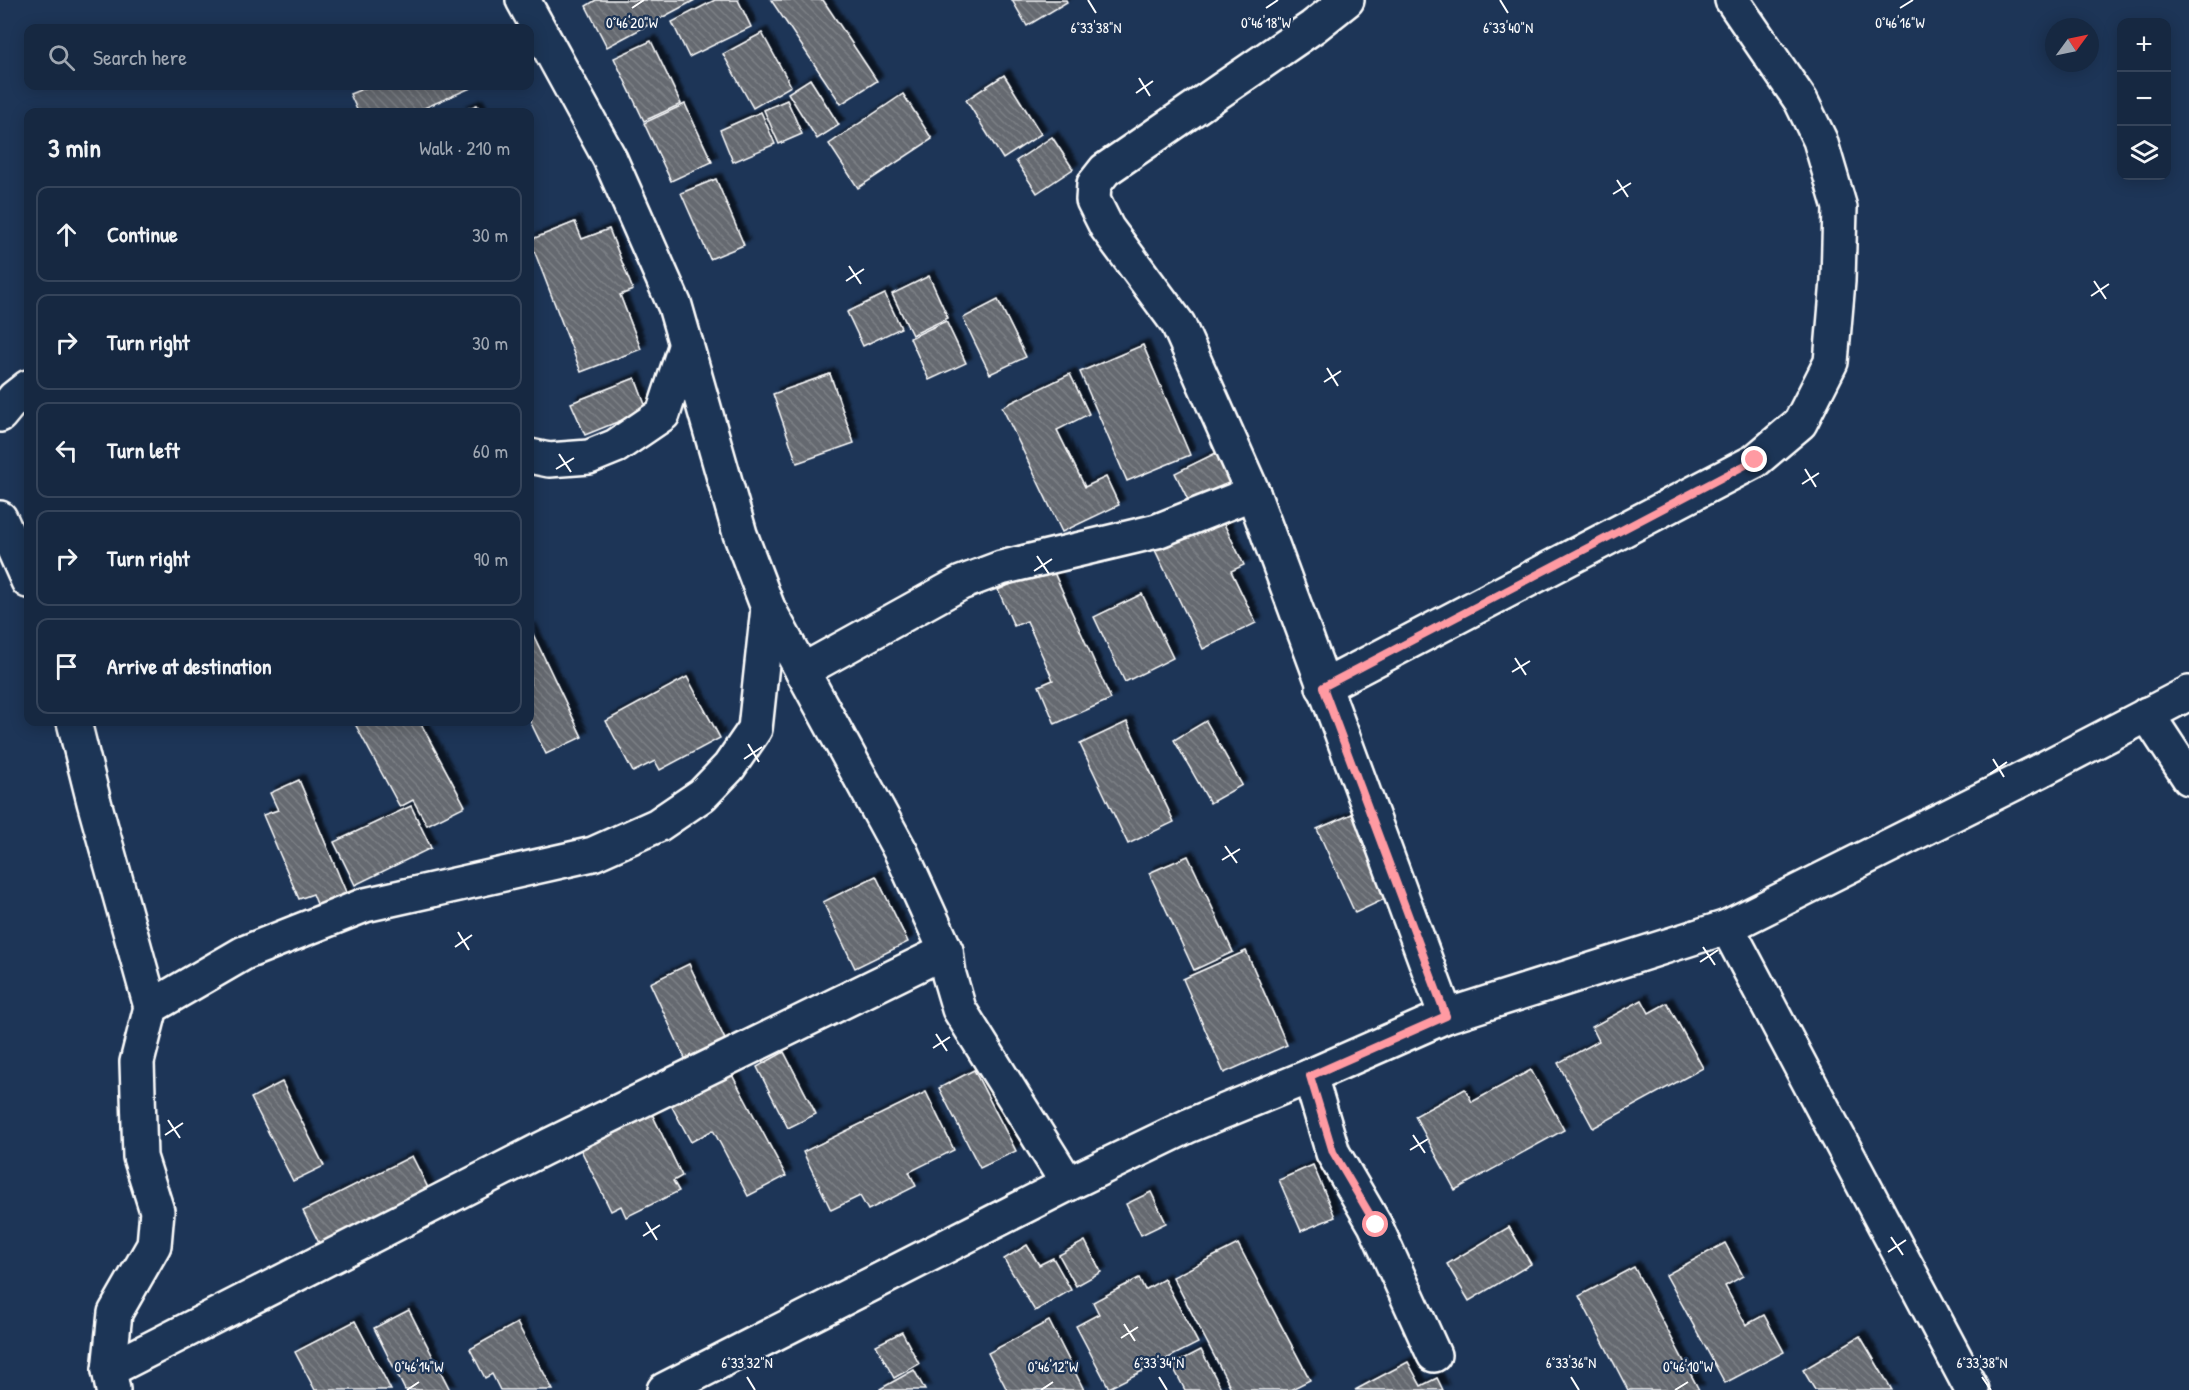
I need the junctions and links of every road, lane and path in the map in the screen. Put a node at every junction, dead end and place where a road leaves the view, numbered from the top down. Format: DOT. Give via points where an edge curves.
graph roads {
  1 [pos="523,0"];
  2 [pos="1347,0"];
  3 [pos="1732,0"];
  4 [pos="686,344"];
  5 [pos="24,390"];
  6 [pos="0,415"];
  7 [pos="534,457"];
  8 [pos="1253,493"];
  9 [pos="0,518"];
  10 [pos="24,571"];
  11 [pos="768,608"];
  12 [pos="802,671"];
  13 [pos="1323,687"];
  14 [pos="2189,693"];
  15 [pos="2147,714"];
  16 [pos="75,726"];
  17 [pos="2189,778"];
  18 [pos="1726,927"];
  19 [pos="946,951"];
  20 [pos="151,1007"];
  21 [pos="1446,1016"];
  22 [pos="1310,1076"];
  23 [pos="1068,1184"];
  24 [pos="1434,1356"];
  25 [pos="111,1380"];
  26 [pos="664,1390"];
  27 [pos="1972,1390"];
  1 -- 4 [label="street" via="610,159 675,306"];
  2 -- 8 [label="street" via="1105,170 1094,184 1093,200 1107,228 1178,324"];
  3 -- 13 [label="street" via="1801,101 1820,140 1840,208 1831,362 1800,423 1755,460"];
  4 -- 7 [label="street" via="663,414 616,446 589,457 549,460"];
  4 -- 11 [label="street" via="740,534"];
  5 -- 6 [label="street"];
  8 -- 12 [label="street" via="1157,531 1001,568 961,583"];
  8 -- 13 [label="street"];
  9 -- 10 [label="street"];
  11 -- 12 [label="street"];
  11 -- 20 [label="street" via="755,729 729,767 702,795 658,825 593,854 365,905 244,953"];
  12 -- 19 [label="street" via="900,852"];
  13 -- 21 [label="street"];
  14 -- 15 [label="street"];
  15 -- 17 [label="street"];
  15 -- 18 [label="street"];
  16 -- 20 [label="street"];
  18 -- 21 [label="street"];
  18 -- 27 [label="street"];
  19 -- 23 [label="street" via="959,1009"];
  19 -- 25 [label="street" via="542,1149"];
  20 -- 25 [label="street" via="137,1062 140,1157 157,1211 154,1245 115,1313"];
  21 -- 22 [label="street"];
  22 -- 23 [label="street" via="1188,1126"];
  22 -- 24 [label="street" via="1333,1152 1376,1225"];
  23 -- 26 [label="street"];
}
